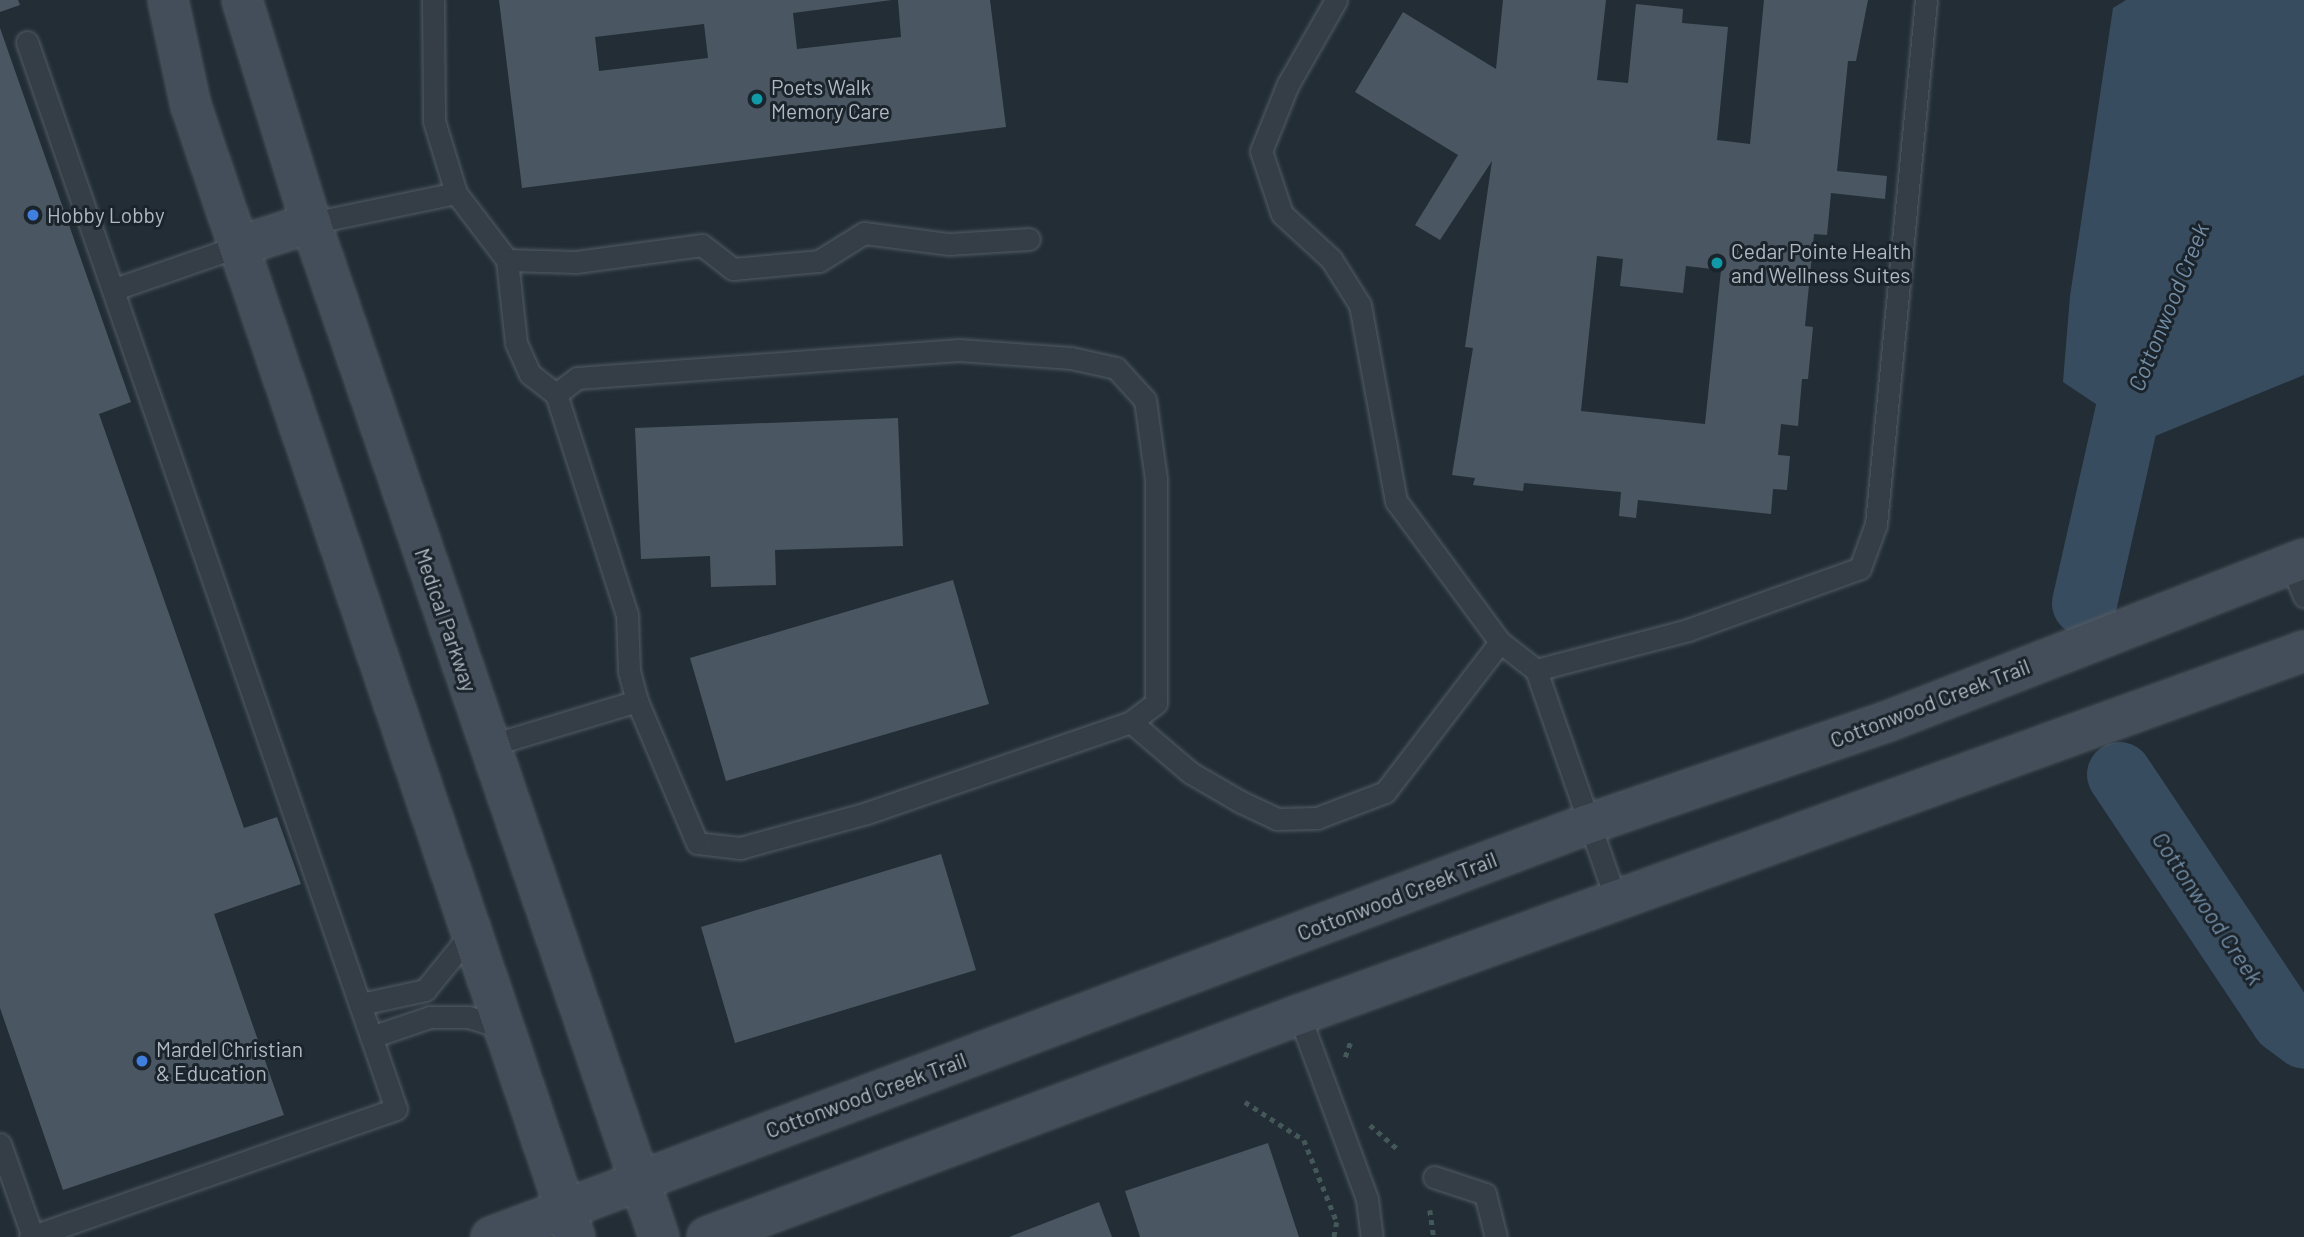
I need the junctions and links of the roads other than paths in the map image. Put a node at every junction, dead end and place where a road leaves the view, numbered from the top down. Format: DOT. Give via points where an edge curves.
graph roads {
  1 [pos="168,0"];
  2 [pos="242,0"];
  3 [pos="433,0"];
  4 [pos="1336,0"];
  5 [pos="1926,0"];
  6 [pos="27,42"];
  7 [pos="456,194"];
  8 [pos="311,223"];
  9 [pos="1029,239"];
  10 [pos="239,246"];
  11 [pos="507,260"];
  12 [pos="115,289"];
  13 [pos="555,394"];
  14 [pos="2300,573"];
  15 [pos="1500,642"];
  16 [pos="2304,651"];
  17 [pos="1536,670"];
  18 [pos="637,701"];
  19 [pos="1131,722"];
  20 [pos="488,746"];
  21 [pos="1588,824"];
  22 [pos="1616,900"];
  23 [pos="472,931"];
  24 [pos="361,1004"];
  25 [pos="1299,1015"];
  26 [pos="505,1028"];
  27 [pos="371,1037"];
  28 [pos="0,1143"];
  29 [pos="1434,1178"];
  30 [pos="638,1181"];
  31 [pos="570,1223"];
  32 [pos="32,1237"];
  33 [pos="491,1237"];
  34 [pos="659,1237"];
  35 [pos="707,1237"];
  36 [pos="1372,1237"];
  37 [pos="1496,1237"];
  1 -- 10 [label="street" via="191,106"];
  2 -- 8 [label="street, Medical Parkway"];
  3 -- 7 [label="lane" via="434,121"];
  4 -- 15 [label="lane" via="1288,84 1261,150 1282,214 1331,259 1360,305 1396,501"];
  5 -- 17 [label="lane" via="1876,524 1860,568 1688,631"];
  6 -- 12 [label="lane"];
  7 -- 8 [label="lane"];
  7 -- 11 [label="lane"];
  8 -- 10 [label="street"];
  8 -- 20 [label="street, Medical Parkway"];
  9 -- 11 [label="lane" via="949,244 864,233 819,261 733,269 702,245 576,261"];
  10 -- 12 [label="lane"];
  10 -- 23 [label="street"];
  11 -- 13 [label="lane" via="516,342 530,374"];
  12 -- 24 [label="lane"];
  13 -- 18 [label="lane" via="627,615 629,671"];
  13 -- 19 [label="lane" via="577,377 959,350 1071,358 1116,368 1146,400 1156,479 1156,703"];
  14 -- 21 [label="street, Cottonwood Creek Trail"];
  15 -- 17 [label="lane"];
  15 -- 19 [label="lane" via="1385,792 1317,818 1277,819 1241,802 1191,773"];
  16 -- 22 [label="street"];
  17 -- 21 [label="lane"];
  18 -- 19 [label="lane" via="697,843 740,848 867,813"];
  18 -- 20 [label="lane"];
  20 -- 30 [label="street, Medical Parkway"];
  21 -- 22 [label="lane"];
  21 -- 30 [label="street, Cottonwood Creek Trail"];
  22 -- 25 [label="street"];
  23 -- 24 [label="lane" via="425,990"];
  23 -- 26 [label="street"];
  24 -- 27 [label="lane"];
  25 -- 35 [label="street"];
  25 -- 36 [label="lane" via="1367,1199"];
  26 -- 27 [label="lane" via="467,1017 430,1017"];
  26 -- 31 [label="street"];
  27 -- 32 [label="lane" via="396,1110"];
  28 -- 32 [label="lane"];
  29 -- 37 [label="lane" via="1485,1194"];
  30 -- 31 [label="street, Cottonwood Creek Trail"];
  30 -- 34 [label="street, Medical Parkway"];
  31 -- 33 [label="street, Cottonwood Creek Trail"];
}
